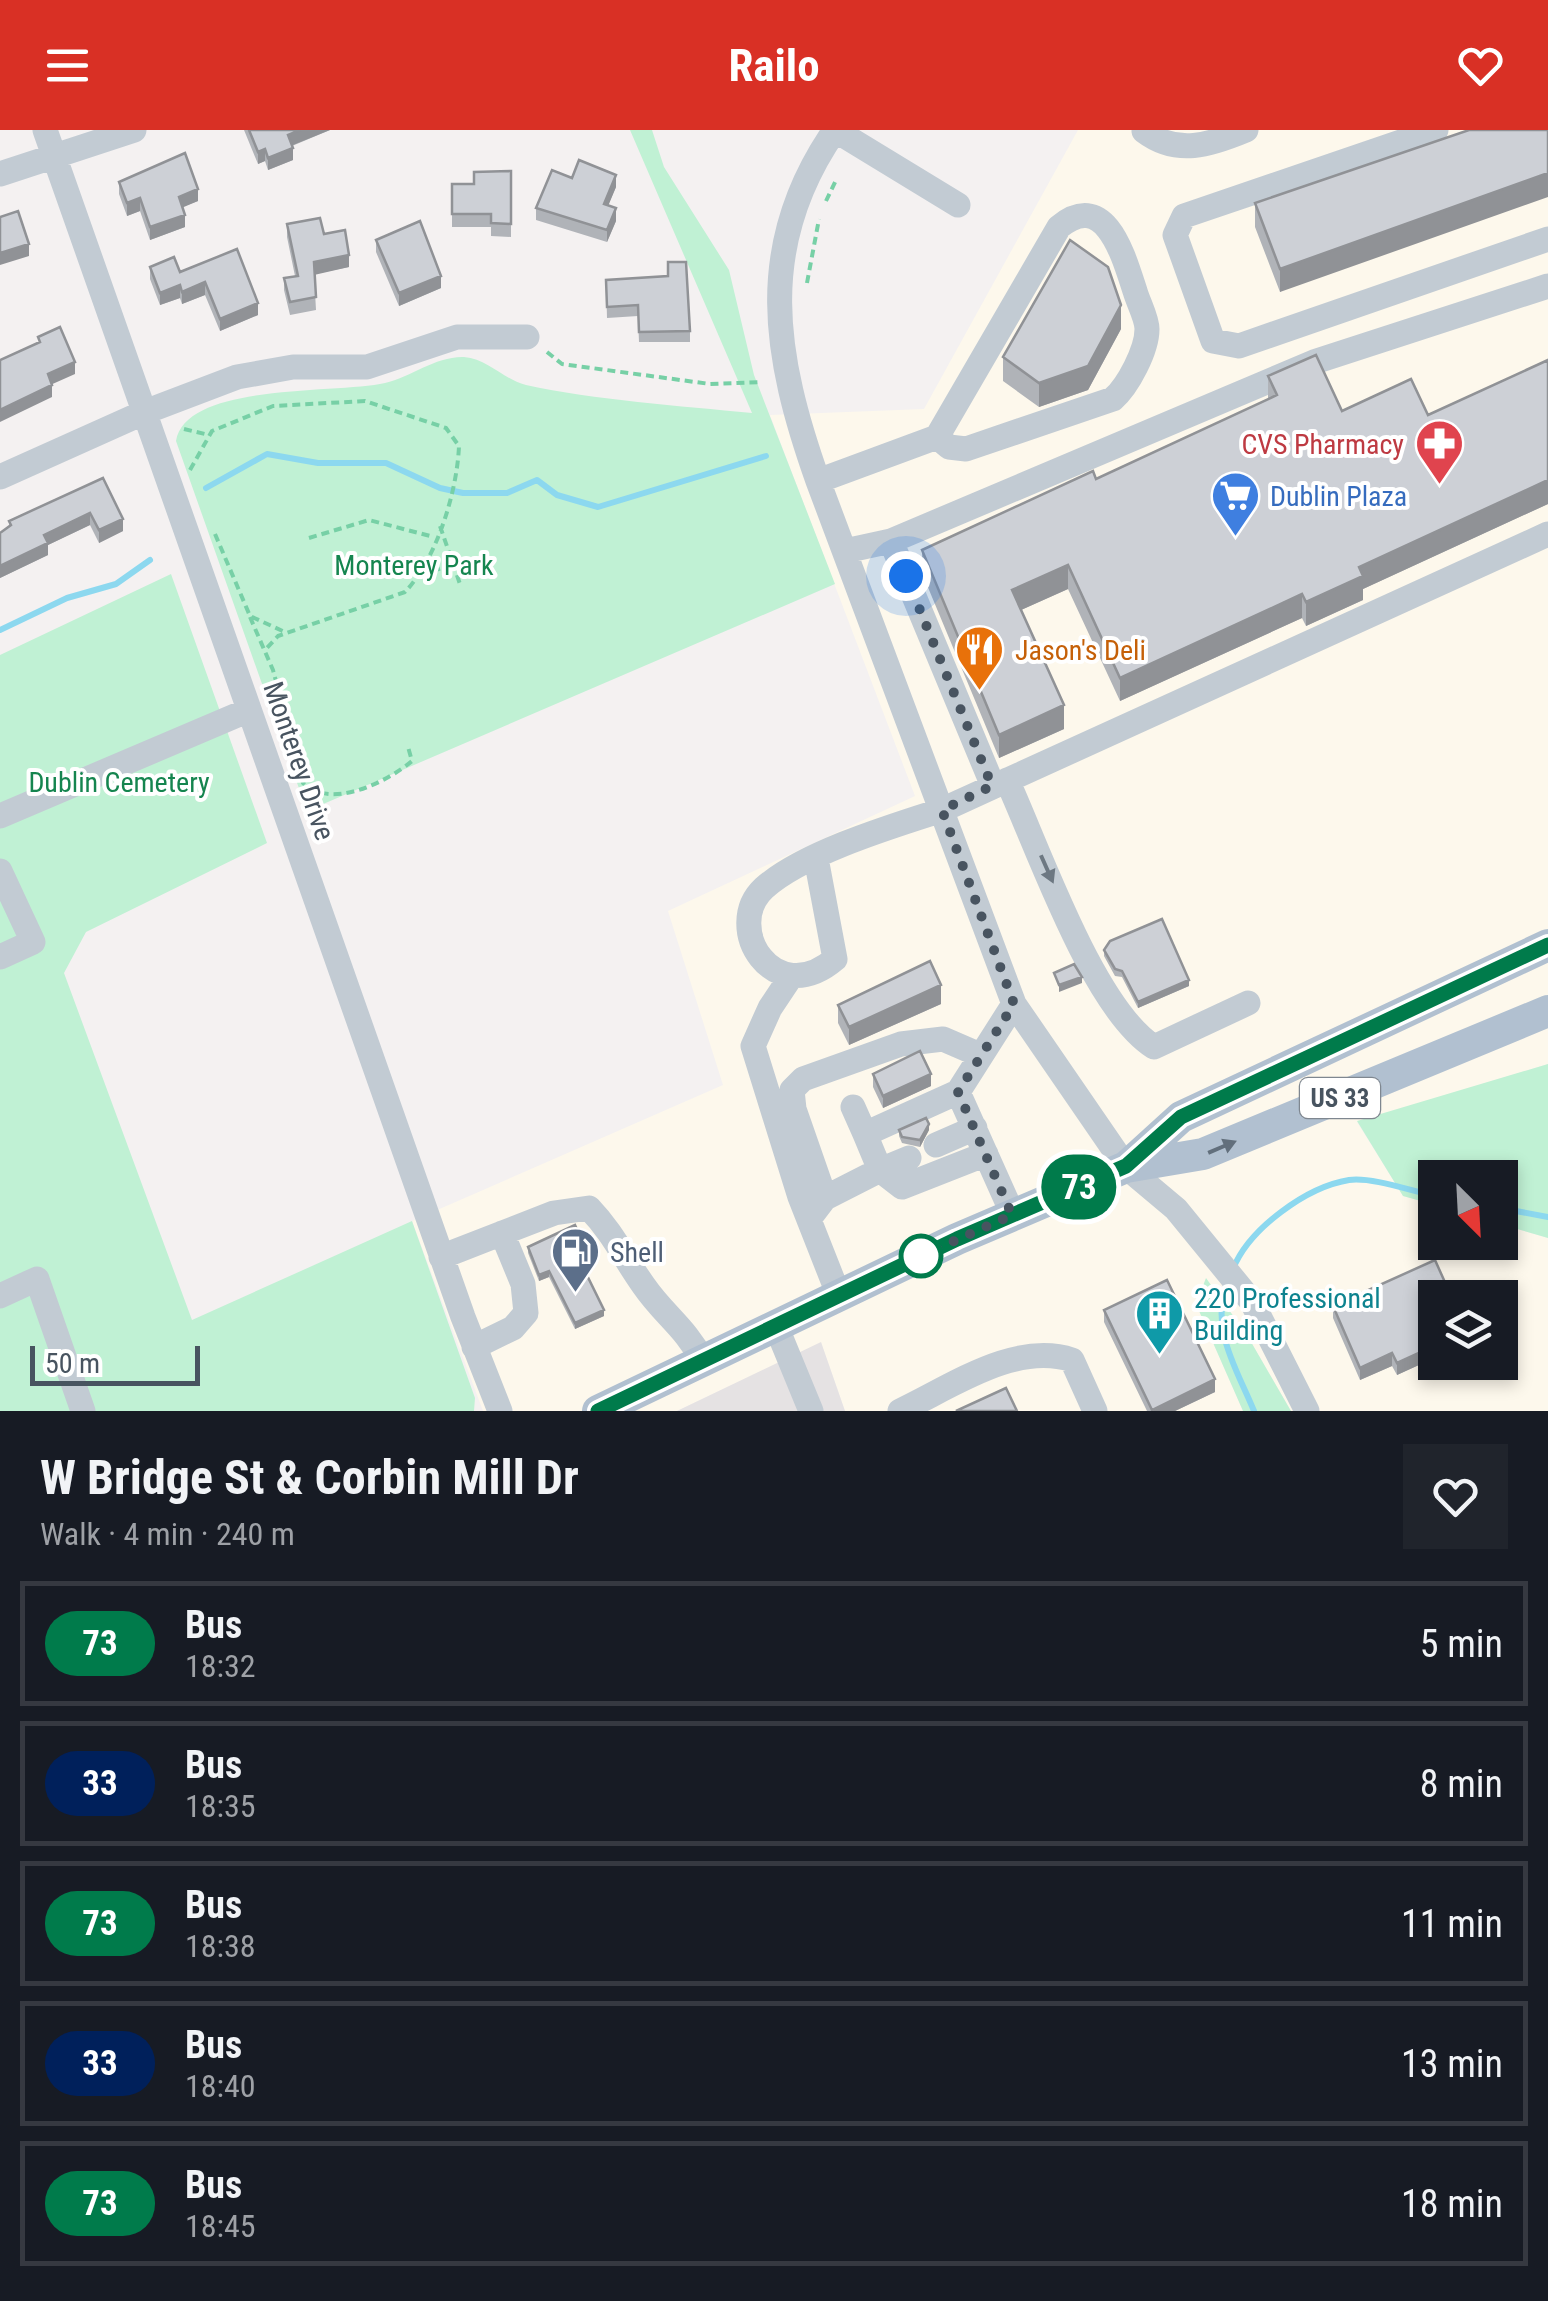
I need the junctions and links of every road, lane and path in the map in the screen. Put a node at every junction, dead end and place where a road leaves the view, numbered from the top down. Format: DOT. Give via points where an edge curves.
graph roads {
  1 [pos="45,130"];
  2 [pos="134,130"];
  3 [pos="1246,130"];
  4 [pos="1436,130"];
  5 [pos="1144,131"];
  6 [pos="842,134"];
  7 [pos="55,157"];
  8 [pos="0,174"];
  9 [pos="958,205"];
  10 [pos="1548,240"];
  11 [pos="1548,286"];
  12 [pos="806,287"];
  13 [pos="527,337"];
  14 [pos="762,382"];
  15 [pos="145,412"];
  16 [pos="184,429"];
  17 [pos="209,435"];
  18 [pos="937,437"];
  19 [pos="0,478"];
  20 [pos="818,481"];
  21 [pos="196,486"];
  22 [pos="210,520"];
  23 [pos="440,526"];
  24 [pos="1548,534"];
  25 [pos="434,537"];
  26 [pos="309,538"];
  27 [pos="891,541"];
  28 [pos="845,551"];
  29 [pos="454,564"];
  30 [pos="420,575"];
  31 [pos="462,587"];
  32 [pos="250,616"];
  33 [pos="288,632"];
  34 [pos="266,649"];
  35 [pos="249,710"];
  36 [pos="408,747"];
  37 [pos="1000,783"];
  38 [pos="942,810"];
  39 [pos="0,816"];
  40 [pos="816,858"];
  41 [pos="0,871"];
  42 [pos="1548,945"];
  43 [pos="0,957"];
  44 [pos="790,978"];
  45 [pos="1248,1002"];
  46 [pos="1014,1004"];
  47 [pos="1548,1011"];
  48 [pos="980,1055"];
  49 [pos="958,1092"];
  50 [pos="853,1107"];
  51 [pos="975,1128"];
  52 [pos="865,1134"];
  53 [pos="936,1145"];
  54 [pos="986,1154"];
  55 [pos="909,1158"];
  56 [pos="1126,1166"];
  57 [pos="880,1170"];
  58 [pos="825,1198"];
  59 [pos="1012,1215"];
  60 [pos="809,1219"];
  61 [pos="502,1233"];
  62 [pos="441,1257"];
  63 [pos="0,1296"];
  64 [pos="840,1296"];
  65 [pos="776,1326"];
  66 [pos="474,1347"];
  67 [pos="702,1362"];
  68 [pos="83,1411"];
  69 [pos="500,1411"];
  70 [pos="598,1411"];
  71 [pos="811,1411"];
  72 [pos="900,1411"];
  73 [pos="1095,1411"];
  74 [pos="1307,1411"];
  1 -- 7 [label="street, Monterey Drive"];
  2 -- 7 [label="street"];
  3 -- 5 [label="street" via="1178,148"];
  4 -- 10 [label="street" via="1184,216 1175,234 1213,341 1239,346"];
  6 -- 9 [label="street"];
  6 -- 12 [label="path"];
  6 -- 20 [label="street" via="808,177 783,240 779,274 778,337 791,404"];
  7 -- 8 [label="street"];
  7 -- 15 [label="street, Monterey Drive"];
  11 -- 27 [label="street" via="1314,362"];
  13 -- 14 [label="path" via="562,364 710,384"];
  13 -- 15 [label="street" via="457,337 367,367 267,370"];
  15 -- 19 [label="street"];
  15 -- 35 [label="street, Monterey Drive"];
  16 -- 17 [label="path"];
  17 -- 21 [label="path" via="190,468"];
  17 -- 23 [label="path" via="273,406 365,401 446,428 459,446"];
  18 -- 18 [label="street" via="1059,227 1071,217 1089,216 1105,226 1118,240 1147,329 1123,391 966,449"];
  18 -- 20 [label="street"];
  20 -- 28 [label="street"];
  22 -- 32 [label="path"];
  23 -- 25 [label="path"];
  23 -- 29 [label="path"];
  24 -- 37 [label="street"];
  25 -- 26 [label="path" via="368,520"];
  25 -- 30 [label="path"];
  27 -- 28 [label="street"];
  27 -- 37 [label="street"];
  28 -- 38 [label="street"];
  29 -- 30 [label="path"];
  29 -- 31 [label="path"];
  30 -- 33 [label="path" via="405,592"];
  32 -- 33 [label="path"];
  32 -- 34 [label="path"];
  33 -- 34 [label="path"];
  34 -- 36 [label="path" via="309,789 338,796 365,786 412,761"];
  35 -- 39 [label="street"];
  35 -- 62 [label="street, Monterey Drive"];
  37 -- 38 [label="street"];
  37 -- 45 [label="street, one-way" via="1105,998 1136,1035 1154,1047"];
  38 -- 40 [label="street"];
  38 -- 46 [label="street"];
  40 -- 44 [label="street" via="835,959 818,972"];
  40 -- 44 [label="street" via="763,889 750,914 756,953 771,971"];
  41 -- 43 [label="street" via="34,942"];
  42 -- 56 [label="main road, US 33" via="1181,1117"];
  44 -- 60 [label="street" via="753,1046"];
  46 -- 48 [label="street"];
  46 -- 56 [label="street"];
  56 -- 47 [label="main road, US 33, one-way" via="1203,1154"];
  48 -- 49 [label="street"];
  48 -- 58 [label="street" via="943,1038 901,1044 804,1078 792,1090 794,1109"];
  49 -- 51 [label="street"];
  49 -- 52 [label="street"];
  50 -- 52 [label="street"];
  51 -- 53 [label="street"];
  51 -- 54 [label="street"];
  52 -- 57 [label="street"];
  54 -- 57 [label="street" via="902,1187"];
  54 -- 59 [label="street"];
  55 -- 57 [label="street"];
  56 -- 59 [label="main road, US 33"];
  56 -- 74 [label="street" via="1176,1209 1252,1302"];
  57 -- 58 [label="street"];
  58 -- 60 [label="street"];
  59 -- 64 [label="main road, US 33"];
  60 -- 64 [label="street"];
  61 -- 62 [label="street"];
  61 -- 66 [label="street" via="524,1284 526,1313 513,1328"];
  61 -- 67 [label="street" via="589,1208 614,1234 645,1288 688,1332"];
  62 -- 66 [label="street, Monterey Drive"];
  63 -- 68 [label="street" via="37,1279"];
  64 -- 65 [label="main road, US 33"];
  65 -- 67 [label="main road, US 33"];
  65 -- 71 [label="street"];
  66 -- 69 [label="street, Monterey Drive"];
  67 -- 70 [label="main road, US 33"];
  72 -- 73 [label="street" via="1014,1358 1051,1353 1072,1360"];
}
